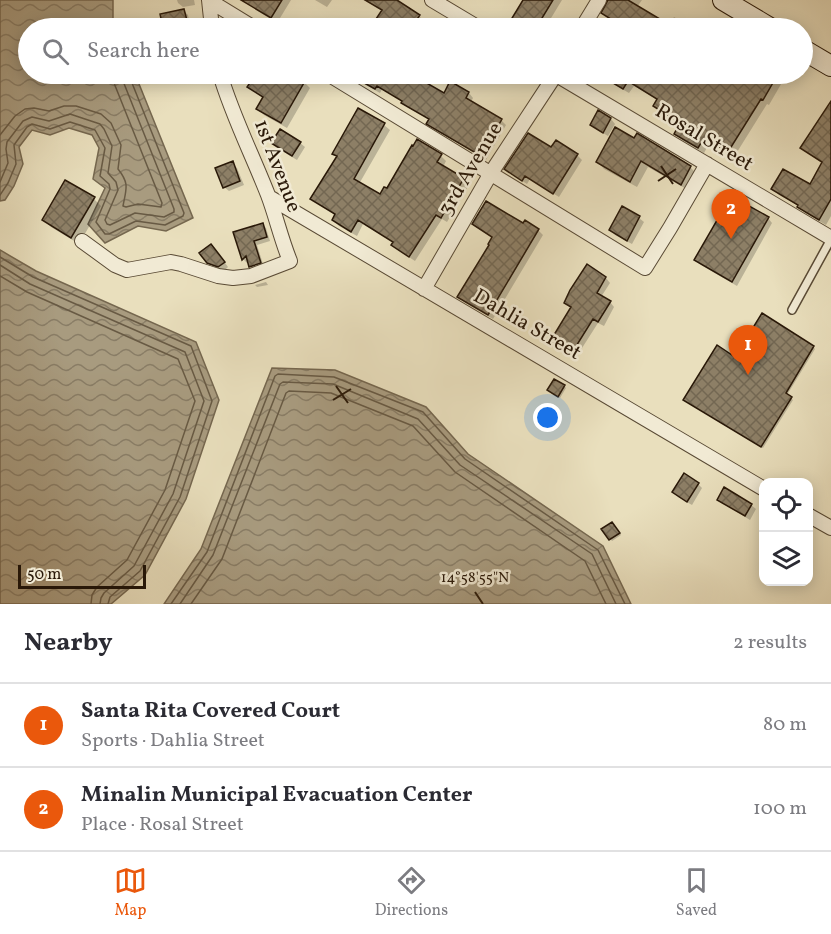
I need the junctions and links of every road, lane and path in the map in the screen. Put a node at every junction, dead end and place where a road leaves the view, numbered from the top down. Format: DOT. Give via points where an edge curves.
graph roads {
  1 [pos="432,0"];
  2 [pos="599,0"];
  3 [pos="723,0"];
  4 [pos="210,1"];
  5 [pos="211,18"];
  6 [pos="238,18"];
  7 [pos="462,18"];
  8 [pos="588,18"];
  9 [pos="753,18"];
  10 [pos="813,55"];
  11 [pos="831,66"];
  12 [pos="224,84"];
  13 [pos="344,84"];
  14 [pos="549,84"];
  15 [pos="572,84"];
  16 [pos="707,164"];
  17 [pos="491,173"];
  18 [pos="269,197"];
  19 [pos="831,239"];
  20 [pos="82,241"];
  21 [pos="424,289"];
  22 [pos="792,310"];
  23 [pos="759,486"];
  24 [pos="813,518"];
  25 [pos="831,528"];
  1 -- 7 [label="street"];
  2 -- 8 [label="street"];
  3 -- 9 [label="main road"];
  4 -- 5 [label="street"];
  4 -- 6 [label="street"];
  10 -- 11 [label="main road"];
  12 -- 18 [label="street, 1st Avenue"];
  13 -- 17 [label="street"];
  14 -- 17 [label="street, 3rd Avenue"];
  15 -- 16 [label="street, Rosal Street"];
  16 -- 17 [label="street" via="645,268"];
  16 -- 19 [label="street, Rosal Street"];
  17 -- 21 [label="street, 3rd Avenue"];
  18 -- 20 [label="street, 1st Avenue" via="290,261 251,276 218,276 171,262 127,270"];
  18 -- 21 [label="street, Dahlia Street"];
  19 -- 22 [label="lane"];
  21 -- 23 [label="street, Dahlia Street"];
  24 -- 25 [label="street"];
}
